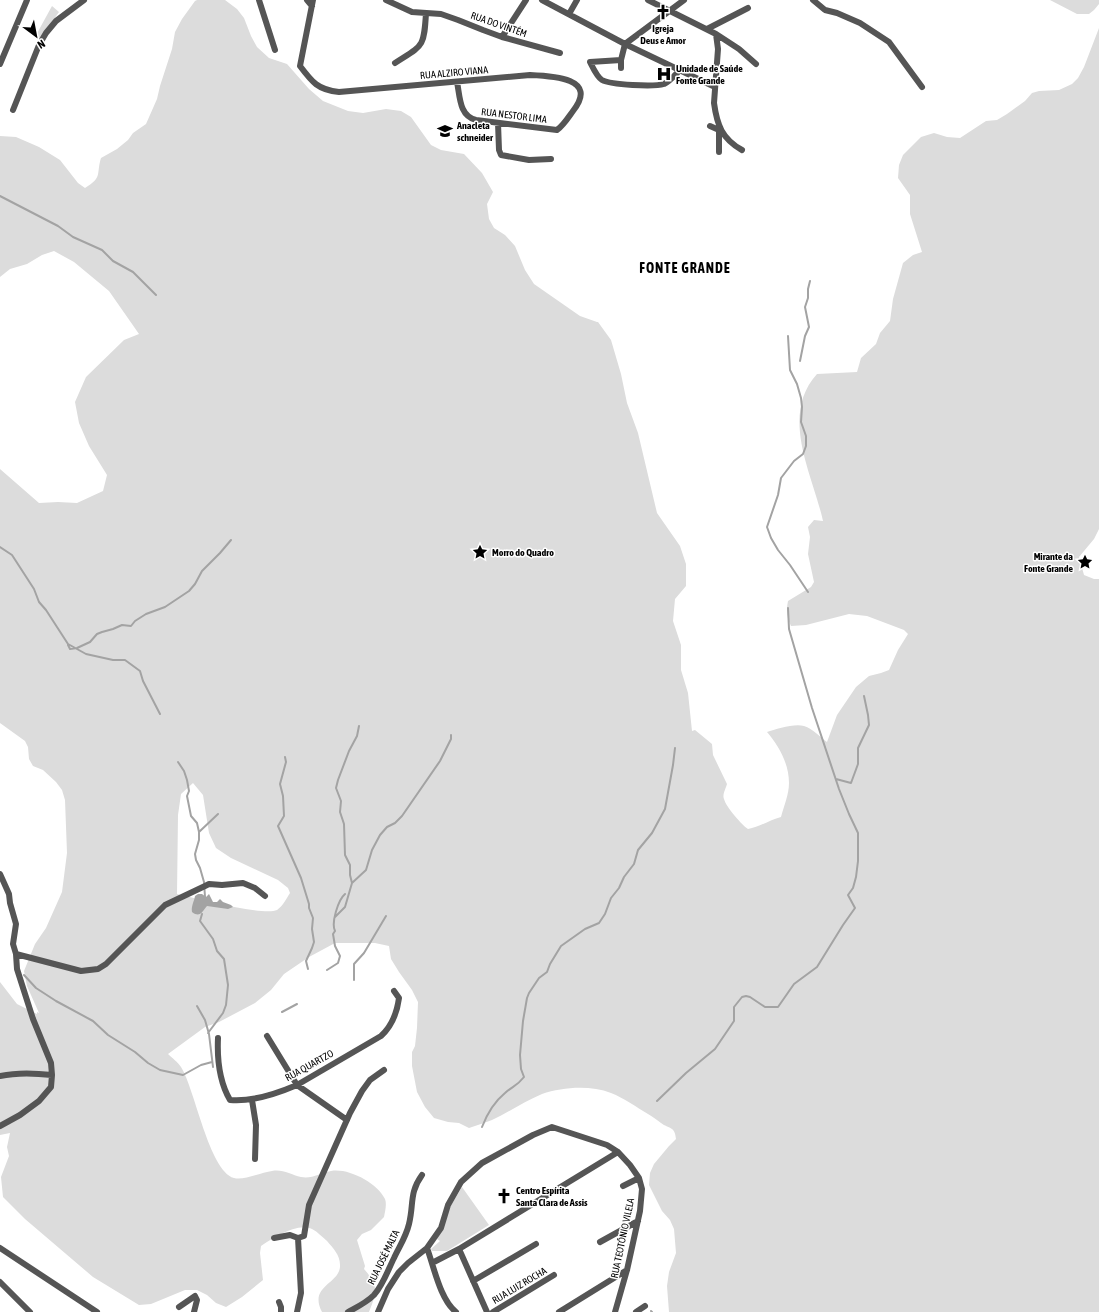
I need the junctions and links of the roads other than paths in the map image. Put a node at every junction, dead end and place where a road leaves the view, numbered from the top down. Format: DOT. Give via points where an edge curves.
graph roads {
  1 [pos="27,0"];
  2 [pos="84,0"];
  3 [pos="258,0"];
  4 [pos="307,0"];
  5 [pos="386,0"];
  6 [pos="526,0"];
  7 [pos="542,0"];
  8 [pos="577,0"];
  9 [pos="648,0"];
  10 [pos="684,0"];
  11 [pos="813,0"];
  12 [pos="312,3"];
  13 [pos="748,8"];
  14 [pos="669,12"];
  15 [pos="426,13"];
  16 [pos="569,14"];
  17 [pos="707,29"];
  18 [pos="716,34"];
  19 [pos="502,37"];
  20 [pos="625,44"];
  21 [pos="276,50"];
  22 [pos="560,53"];
  23 [pos="621,60"];
  24 [pos="395,63"];
  25 [pos="0,64"];
  26 [pos="756,64"];
  27 [pos="622,68"];
  28 [pos="680,70"];
  29 [pos="457,82"];
  30 [pos="715,87"];
  31 [pos="922,87"];
  32 [pos="580,99"];
  33 [pos="13,110"];
  34 [pos="498,123"];
  35 [pos="710,126"];
  36 [pos="719,128"];
  37 [pos="742,150"];
  38 [pos="719,152"];
  39 [pos="552,159"];
  40 [pos="0,874"];
  41 [pos="265,896"];
  42 [pos="16,954"];
  43 [pos="394,991"];
  44 [pos="267,1036"];
  45 [pos="218,1038"];
  46 [pos="384,1070"];
  47 [pos="52,1075"];
  48 [pos="0,1076"];
  49 [pos="297,1085"];
  50 [pos="252,1100"];
  51 [pos="347,1120"];
  52 [pos="0,1126"];
  53 [pos="618,1152"];
  54 [pos="255,1160"];
  55 [pos="422,1175"];
  56 [pos="639,1178"];
  57 [pos="623,1186"];
  58 [pos="638,1220"];
  59 [pos="274,1238"];
  60 [pos="298,1238"];
  61 [pos="600,1242"];
  62 [pos="536,1244"];
  63 [pos="0,1248"];
  64 [pos="427,1248"];
  65 [pos="459,1249"];
  66 [pos="432,1263"];
  67 [pos="627,1270"];
  68 [pos="554,1275"];
  69 [pos="473,1281"];
  70 [pos="0,1282"];
  71 [pos="279,1302"];
  72 [pos="645,1306"];
  73 [pos="179,1307"];
  74 [pos="30,1312"];
  75 [pos="97,1312"];
  76 [pos="194,1312"];
  77 [pos="281,1312"];
  78 [pos="297,1312"];
  79 [pos="348,1312"];
  80 [pos="378,1312"];
  81 [pos="456,1312"];
  82 [pos="486,1312"];
  83 [pos="493,1312"];
  84 [pos="559,1312"];
  85 [pos="615,1312"];
  86 [pos="636,1312"];
  1 -- 25 [label="street"];
  2 -- 33 [label="street" via="56,21 46,33"];
  3 -- 21 [label="street"];
  4 -- 12 [label="street"];
  5 -- 15 [label="street, RUA DO VINTÉM" via="406,11"];
  6 -- 19 [label="street"];
  7 -- 16 [label="street"];
  8 -- 16 [label="street"];
  9 -- 14 [label="street"];
  10 -- 14 [label="street"];
  11 -- 31 [label="street" via="825,10 860,23 889,42"];
  12 -- 29 [label="street, RUA ALZIRO VIANA" via="300,66 309,78 327,91"];
  13 -- 17 [label="street"];
  14 -- 17 [label="street"];
  14 -- 20 [label="street"];
  15 -- 19 [label="street, RUA DO VINTÉM" via="440,14"];
  15 -- 24 [label="street" via="422,44"];
  16 -- 20 [label="street"];
  17 -- 18 [label="street"];
  18 -- 26 [label="street"];
  18 -- 30 [label="street" via="718,49"];
  19 -- 22 [label="street, RUA DO VINTÉM"];
  20 -- 23 [label="street"];
  20 -- 28 [label="street"];
  23 -- 27 [label="street"];
  23 -- 28 [label="street" via="590,62 600,78 610,83 663,84"];
  28 -- 30 [label="street"];
  29 -- 32 [label="street, RUA ALZIRO VIANA" via="544,76 573,82 581,92"];
  29 -- 34 [label="street, RUA NESTOR LIMA" via="465,116"];
  30 -- 36 [label="street" via="714,103"];
  32 -- 34 [label="street, RUA NESTOR LIMA" via="578,105 556,130"];
  34 -- 39 [label="street" via="501,155 529,160"];
  35 -- 36 [label="street"];
  36 -- 37 [label="street" via="731,143"];
  36 -- 38 [label="street"];
  40 -- 42 [label="street" via="9,894 16,924 13,944"];
  41 -- 42 [label="street" via="243,883 209,884 164,905 98,969 81,971"];
  42 -- 47 [label="street" via="17,969 51,1063"];
  43 -- 49 [label="street, RUA QUARTZO" via="399,998 398,1009 381,1036"];
  44 -- 49 [label="street"];
  45 -- 50 [label="street, RUA QUARTZO" via="217,1058 220,1074 230,1100"];
  46 -- 51 [label="street" via="370,1080"];
  47 -- 48 [label="street" via="29,1073"];
  47 -- 52 [label="street" via="51,1087 39,1101 20,1116"];
  49 -- 50 [label="street, RUA QUARTZO"];
  49 -- 51 [label="street"];
  50 -- 54 [label="street" via="256,1125"];
  51 -- 60 [label="street" via="309,1205 304,1236"];
  53 -- 56 [label="street, RUA TEOTÔNIO VILELA"];
  53 -- 64 [label="street, RUA JOSÉ MALTA" via="607,1145 552,1127 533,1135 482,1163 461,1182 448,1205 441,1228"];
  53 -- 65 [label="street"];
  55 -- 79 [label="street, RUA JOSÉ MALTA" via="413,1193 405,1238 388,1273 367,1302"];
  56 -- 57 [label="street"];
  56 -- 58 [label="street, RUA TEOTÔNIO VILELA" via="642,1189"];
  58 -- 61 [label="street"];
  58 -- 67 [label="street, RUA TEOTÔNIO VILELA"];
  59 -- 60 [label="street" via="290,1235"];
  60 -- 78 [label="street" via="301,1293"];
  62 -- 69 [label="street"];
  63 -- 75 [label="street"];
  64 -- 66 [label="street"];
  64 -- 80 [label="street, RUA JOSÉ MALTA" via="399,1272"];
  65 -- 66 [label="street"];
  65 -- 69 [label="street"];
  66 -- 81 [label="street" via="448,1303"];
  67 -- 84 [label="street"];
  67 -- 85 [label="street, RUA TEOTÔNIO VILELA"];
  68 -- 83 [label="street, RUA LUIZ ROCHA"];
  69 -- 82 [label="street"];
  70 -- 74 [label="street"];
  71 -- 77 [label="street"];
  72 -- 86 [label="street"];
  73 -- 76 [label="street" via="195,1296 197,1300"];
}
